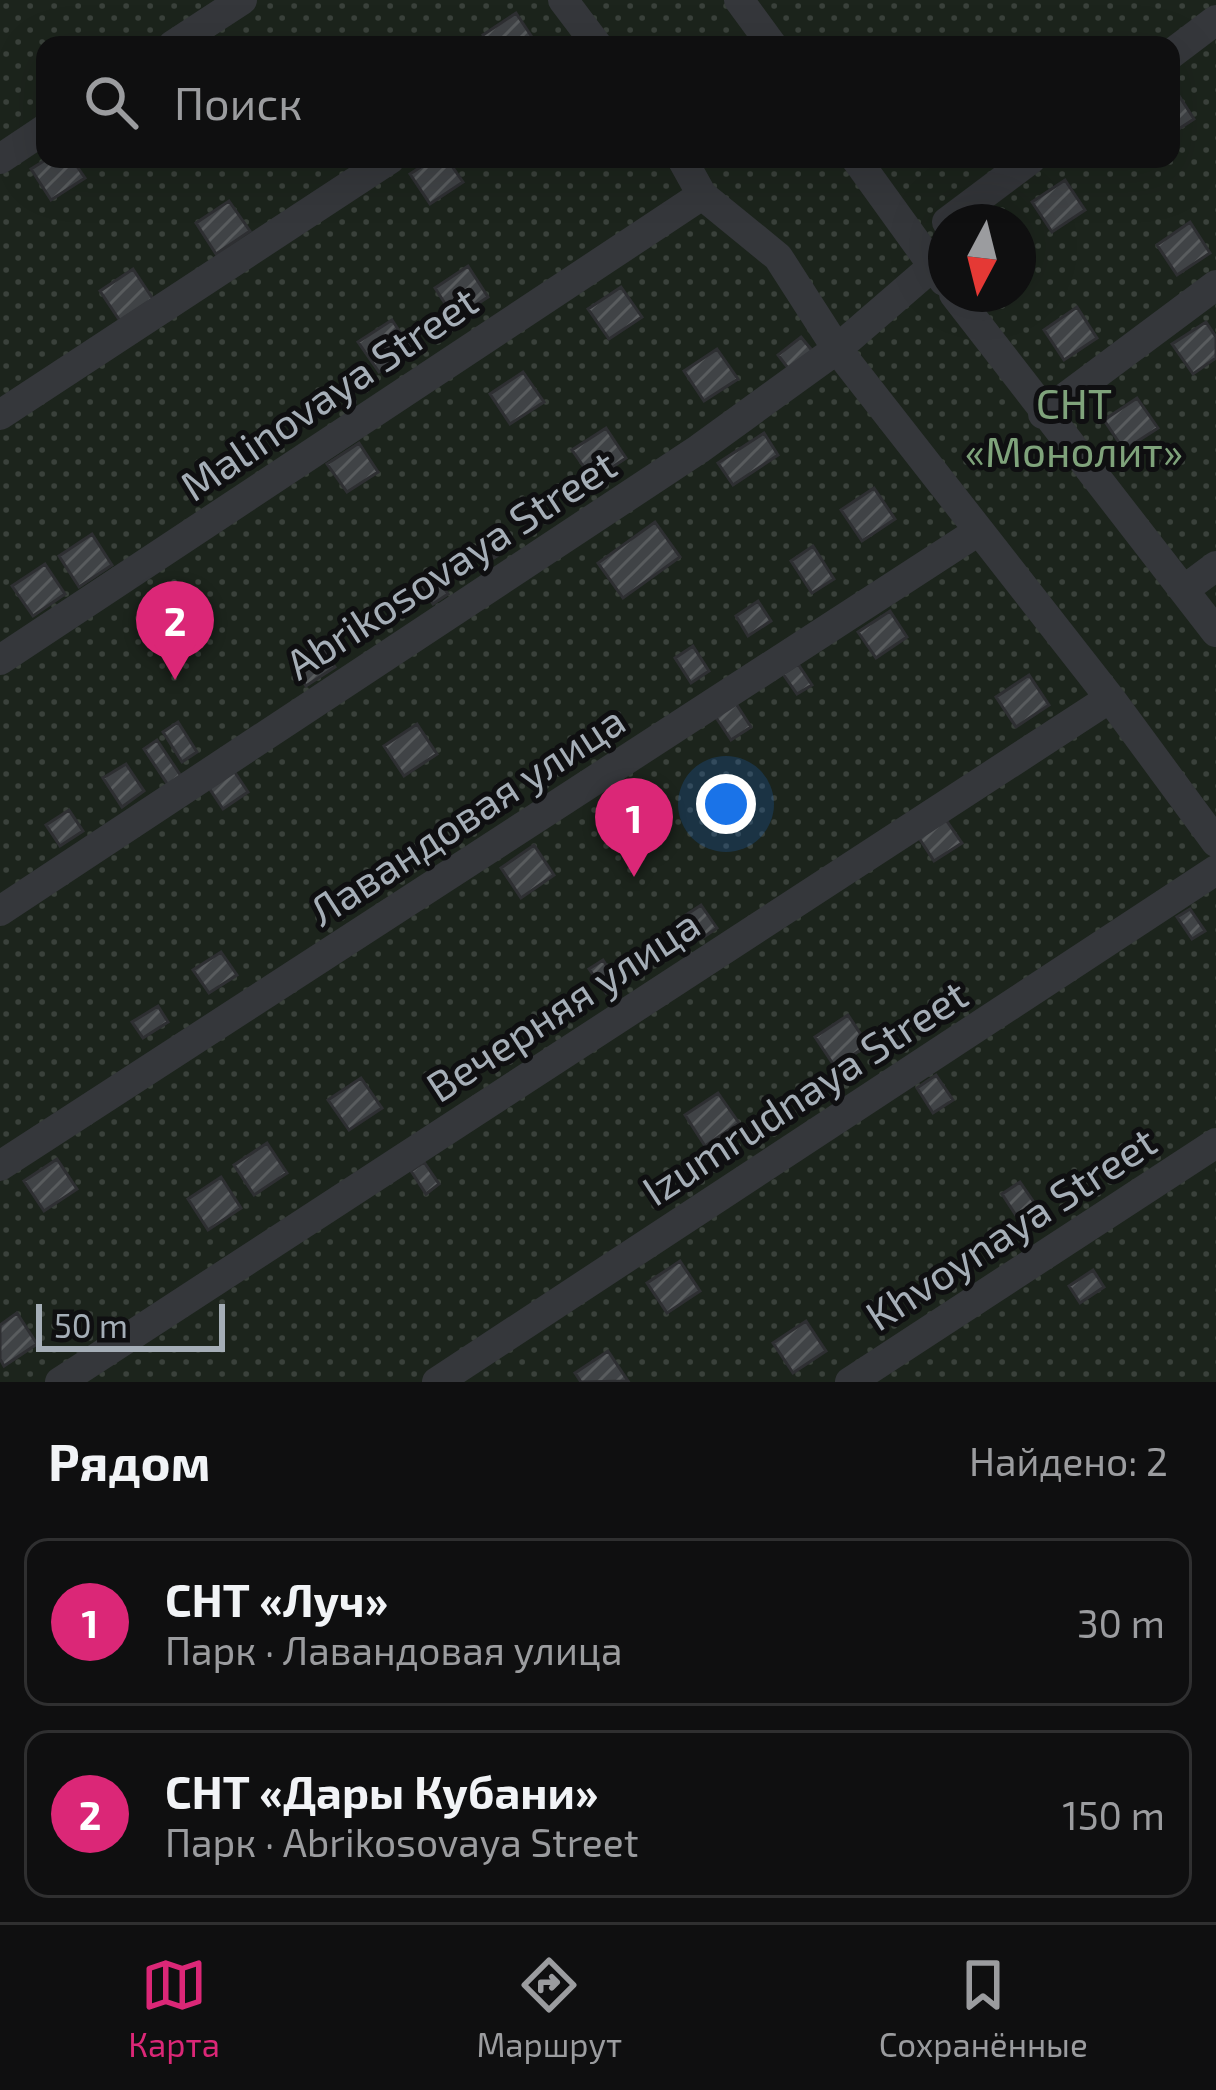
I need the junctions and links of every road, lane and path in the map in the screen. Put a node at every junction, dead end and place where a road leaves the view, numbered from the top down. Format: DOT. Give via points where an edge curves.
graph roads {
  1 [pos="242,0"];
  2 [pos="562,0"];
  3 [pos="739,0"];
  4 [pos="1216,20"];
  5 [pos="187,36"];
  6 [pos="580,36"];
  7 [pos="765,36"];
  8 [pos="1180,47"];
  9 [pos="36,135"];
  10 [pos="0,159"];
  11 [pos="376,168"];
  12 [pos="687,168"];
  13 [pos="863,168"];
  14 [pos="1019,168"];
  15 [pos="702,195"];
  16 [pos="970,204"];
  17 [pos="928,258"];
  18 [pos="928,268"];
  19 [pos="1216,285"];
  20 [pos="967,312"];
  21 [pos="837,349"];
  22 [pos="1043,413"];
  23 [pos="0,415"];
  24 [pos="977,532"];
  25 [pos="1216,566"];
  26 [pos="1185,590"];
  27 [pos="1216,632"];
  28 [pos="0,660"];
  29 [pos="1110,698"];
  30 [pos="1216,842"];
  31 [pos="1216,870"];
  32 [pos="0,911"];
  33 [pos="1216,1143"];
  34 [pos="0,1166"];
  35 [pos="60,1382"];
  36 [pos="437,1382"];
  37 [pos="850,1382"];
  1 -- 5 [label="street"];
  2 -- 6 [label="street"];
  3 -- 7 [label="street"];
  4 -- 8 [label="street"];
  9 -- 10 [label="street"];
  11 -- 23 [label="street"];
  12 -- 15 [label="street"];
  13 -- 17 [label="street"];
  14 -- 16 [label="street, Abrikosovaya Street"];
  15 -- 21 [label="street" via="778,257"];
  15 -- 28 [label="street, Malinovaya Street"];
  18 -- 21 [label="street, Abrikosovaya Street"];
  19 -- 22 [label="street"];
  20 -- 22 [label="street"];
  21 -- 24 [label="street"];
  21 -- 32 [label="street, Abrikosovaya Street" via="699,449"];
  22 -- 26 [label="street"];
  24 -- 29 [label="street"];
  24 -- 34 [label="street, Лавандовая улица"];
  25 -- 26 [label="street"];
  26 -- 27 [label="street"];
  29 -- 30 [label="street"];
  29 -- 35 [label="street, Вечерняя улица"];
  31 -- 36 [label="street, Izumrudnaya Street"];
  33 -- 37 [label="street, Khvoynaya Street"];
}
